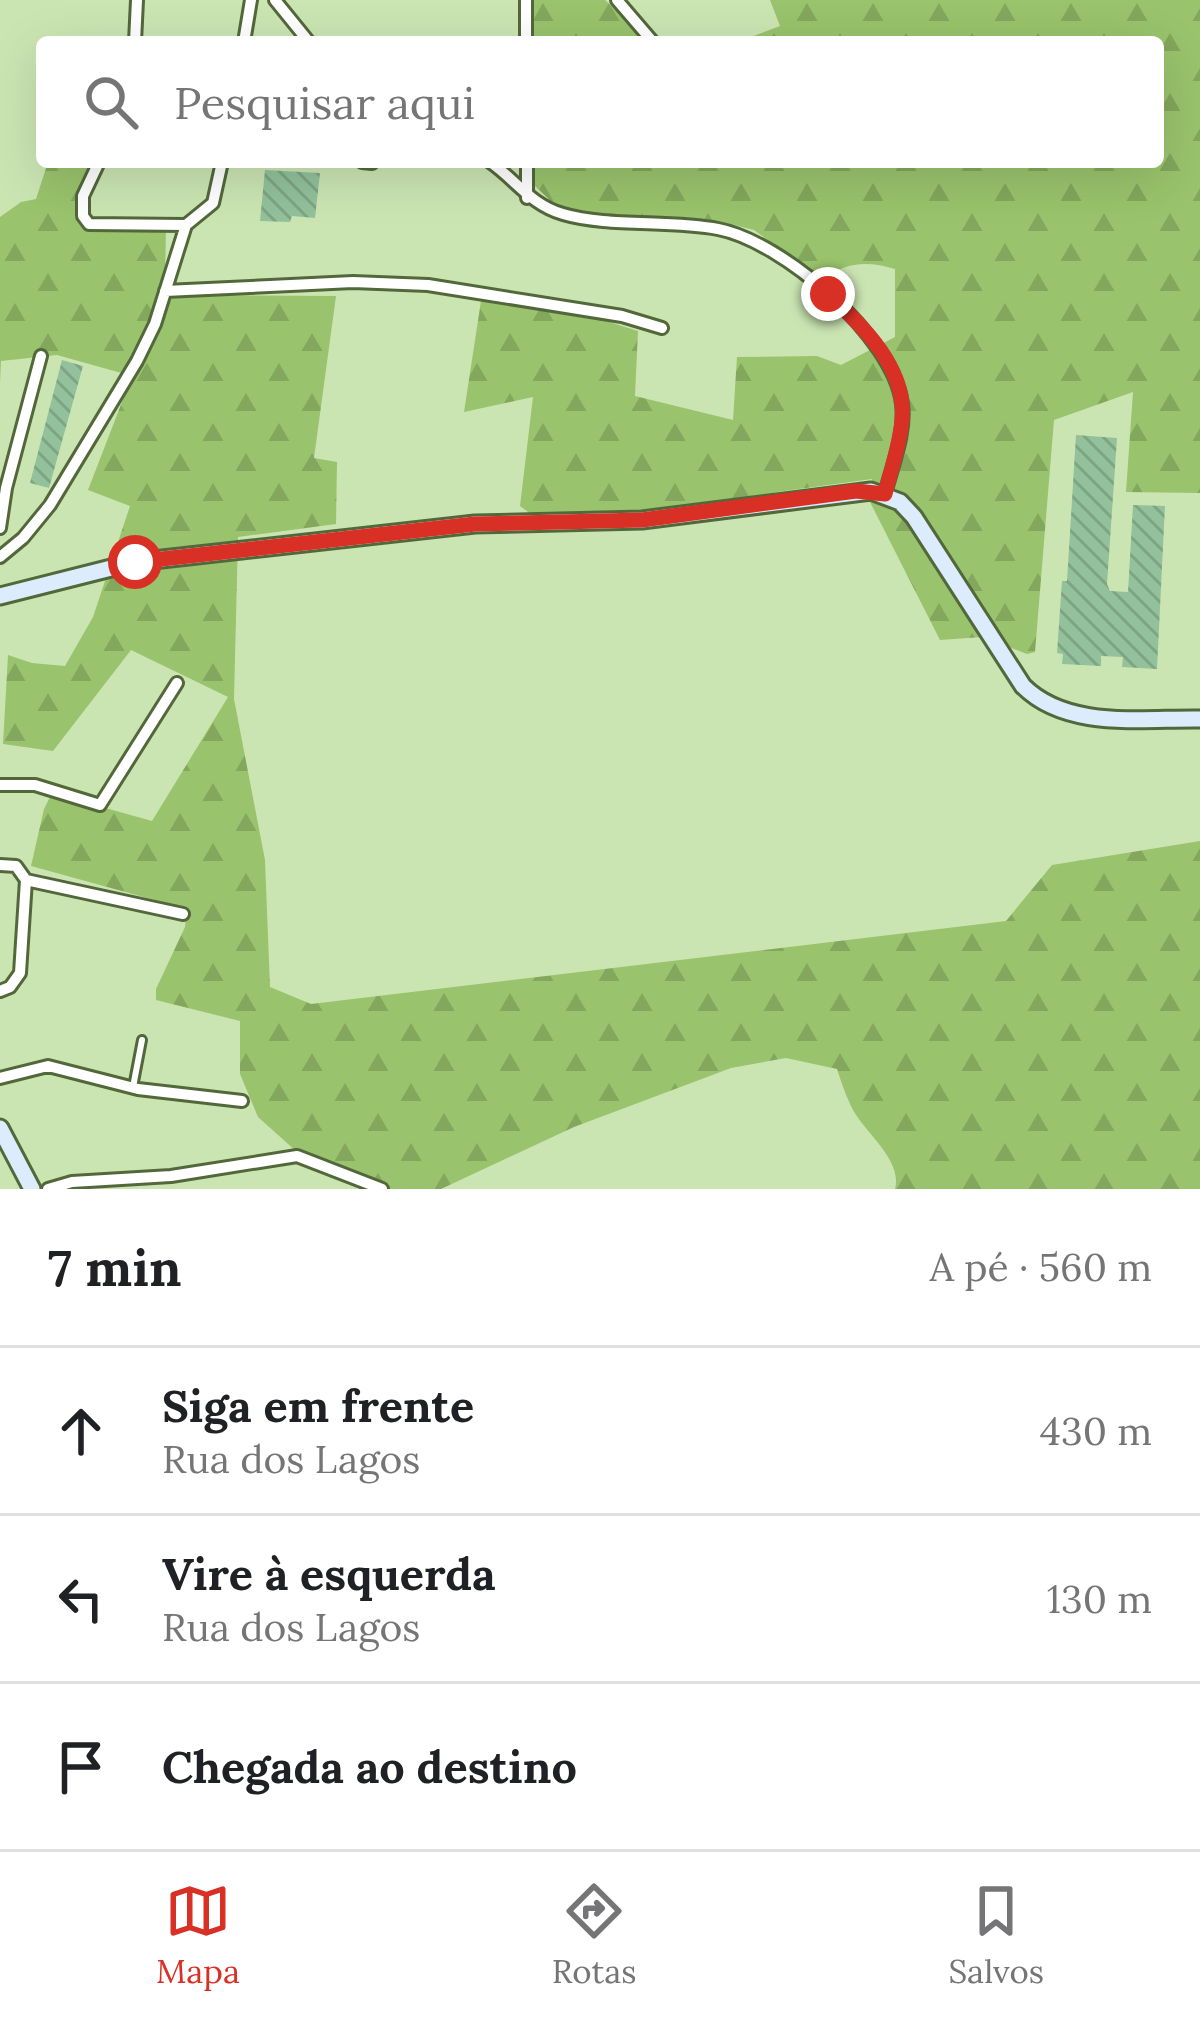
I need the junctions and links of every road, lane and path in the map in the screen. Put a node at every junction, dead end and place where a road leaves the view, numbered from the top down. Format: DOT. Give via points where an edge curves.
graph roads {
  1 [pos="137,0"];
  2 [pos="251,0"];
  3 [pos="275,0"];
  4 [pos="526,0"];
  5 [pos="617,0"];
  6 [pos="134,36"];
  7 [pos="245,36"];
  8 [pos="303,36"];
  9 [pos="526,36"];
  10 [pos="648,36"];
  11 [pos="96,168"];
  12 [pos="221,168"];
  13 [pos="496,168"];
  14 [pos="527,168"];
  15 [pos="527,198"];
  16 [pos="186,225"];
  17 [pos="165,291"];
  18 [pos="662,328"];
  19 [pos="41,356"];
  20 [pos="885,494"];
  21 [pos="0,528"];
  22 [pos="0,557"];
  23 [pos="0,596"];
  24 [pos="177,683"];
  25 [pos="1200,719"];
  26 [pos="0,785"];
  27 [pos="0,865"];
  28 [pos="26,880"];
  29 [pos="182,914"];
  30 [pos="0,991"];
  31 [pos="142,1040"];
  32 [pos="0,1078"];
  33 [pos="133,1088"];
  34 [pos="242,1101"];
  35 [pos="0,1127"];
  36 [pos="32,1189"];
  37 [pos="48,1189"];
  38 [pos="382,1189"];
  1 -- 6 [label="street"];
  2 -- 7 [label="street"];
  3 -- 8 [label="street"];
  4 -- 9 [label="street"];
  5 -- 10 [label="street"];
  11 -- 16 [label="street" via="83,196 88,224"];
  12 -- 16 [label="street" via="213,203"];
  13 -- 15 [label="street"];
  14 -- 15 [label="street"];
  15 -- 20 [label="street" via="565,215 750,238 813,283 866,329 899,390 902,424"];
  16 -- 17 [label="street"];
  17 -- 18 [label="street" via="428,285"];
  17 -- 22 [label="street" via="155,324 78,462"];
  19 -- 21 [label="street"];
  20 -- 23 [label="street" via="856,491 642,520 475,524 158,560"];
  20 -- 25 [label="street" via="914,517 1036,699 1077,716"];
  24 -- 26 [label="street" via="100,805 35,785"];
  27 -- 28 [label="street" via="16,866"];
  28 -- 29 [label="street"];
  28 -- 30 [label="street" via="20,974"];
  31 -- 33 [label="lane"];
  32 -- 33 [label="street" via="48,1066"];
  33 -- 34 [label="street"];
  35 -- 36 [label="street"];
  37 -- 38 [label="street" via="297,1156"];
}
